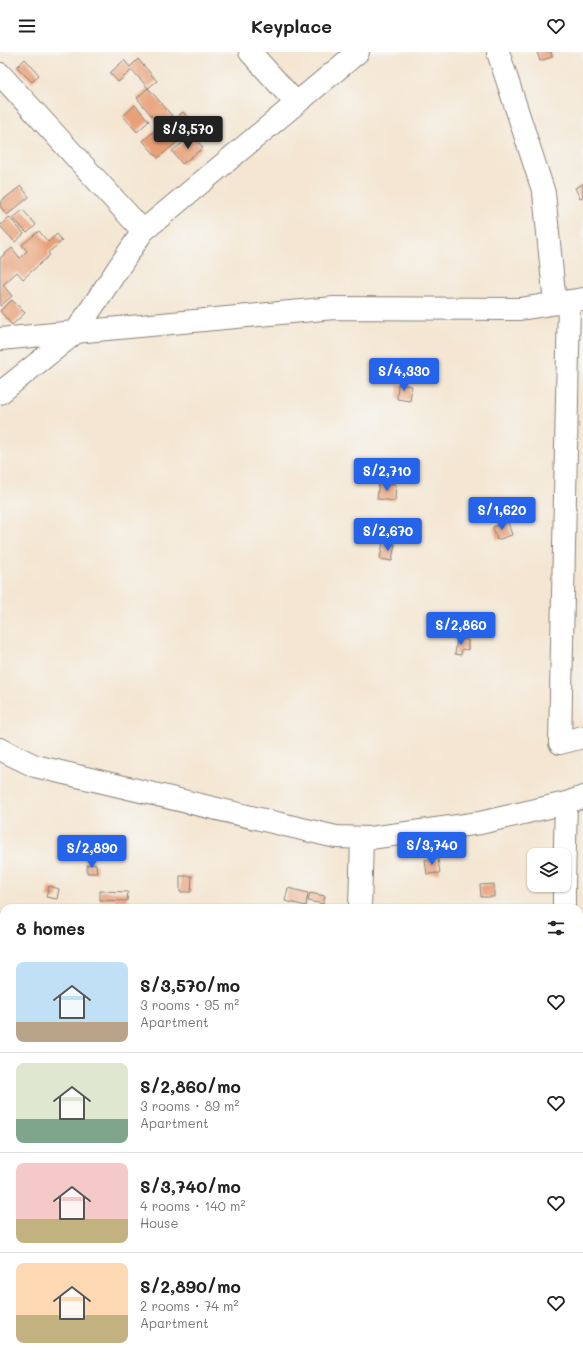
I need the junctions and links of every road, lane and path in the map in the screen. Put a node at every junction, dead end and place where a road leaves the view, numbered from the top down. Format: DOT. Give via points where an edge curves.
graph roads {
  1 [pos="250,52"];
  2 [pos="358,52"];
  3 [pos="498,52"];
  4 [pos="0,74"];
  5 [pos="296,103"];
  6 [pos="143,231"];
  7 [pos="569,301"];
  8 [pos="75,333"];
  9 [pos="0,339"];
  10 [pos="0,393"];
  11 [pos="583,737"];
  12 [pos="0,749"];
  13 [pos="574,800"];
  14 [pos="362,838"];
  15 [pos="568,848"];
  16 [pos="564,892"];
  17 [pos="360,904"];
  18 [pos="564,904"];
  1 -- 5 [label="street"];
  2 -- 5 [label="street"];
  3 -- 7 [label="street" via="544,193"];
  4 -- 6 [label="street"];
  5 -- 6 [label="street"];
  6 -- 8 [label="street"];
  7 -- 8 [label="street" via="520,309 334,308"];
  7 -- 11 [label="street" via="560,743"];
  8 -- 9 [label="street"];
  8 -- 10 [label="street"];
  12 -- 14 [label="street" via="43,768 336,837"];
  13 -- 14 [label="street" via="480,823"];
  13 -- 15 [label="street"];
  14 -- 17 [label="street"];
  16 -- 18 [label="street"];
}
